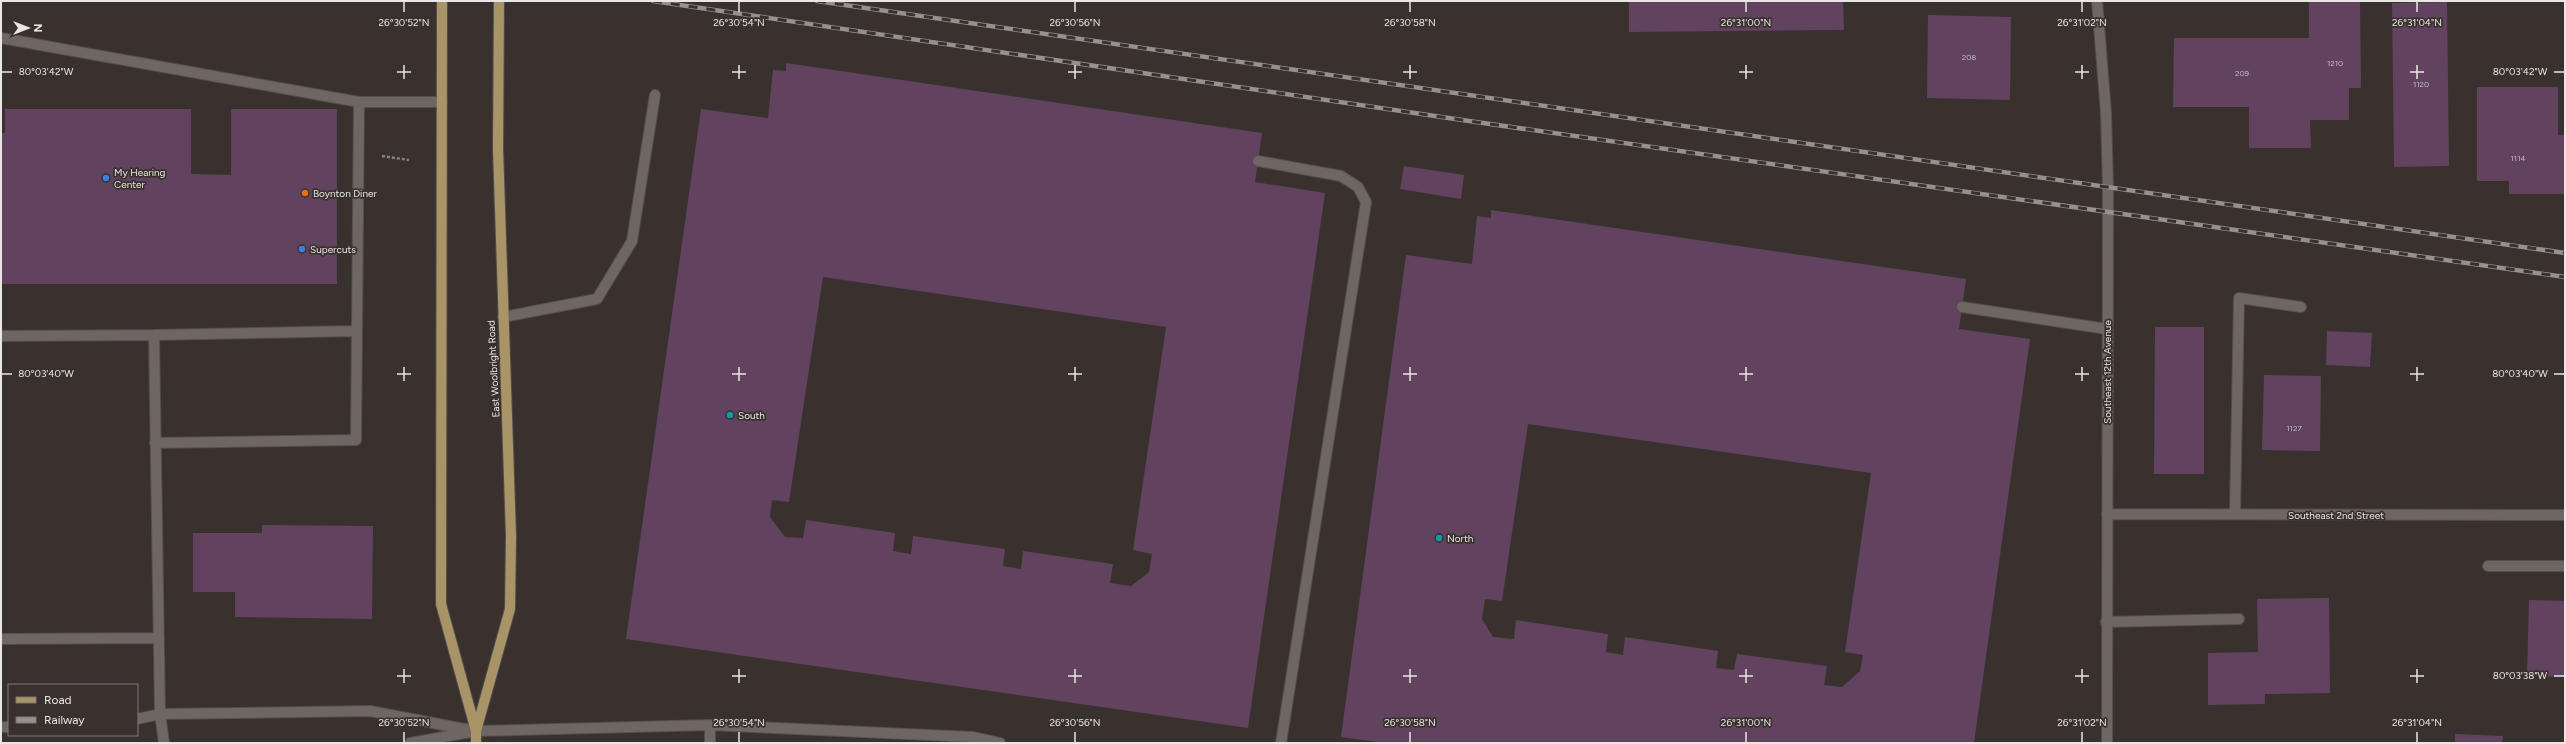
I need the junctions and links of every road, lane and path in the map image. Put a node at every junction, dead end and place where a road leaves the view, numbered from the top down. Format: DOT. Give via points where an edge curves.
graph roads {
  1 [pos="442,1"];
  2 [pos="499,1"];
  3 [pos="2097,1"];
  4 [pos="1,38"];
  5 [pos="655,95"];
  6 [pos="359,102"];
  7 [pos="442,102"];
  8 [pos="377,155"];
  9 [pos="409,160"];
  10 [pos="1258,161"];
  11 [pos="1962,307"];
  12 [pos="2302,307"];
  13 [pos="503,317"];
  14 [pos="2107,329"];
  15 [pos="355,331"];
  16 [pos="154,334"];
  17 [pos="1,336"];
  18 [pos="155,443"];
  19 [pos="2107,514"];
  20 [pos="2235,514"];
  21 [pos="2565,515"];
  22 [pos="2488,566"];
  23 [pos="2565,566"];
  24 [pos="2239,619"];
  25 [pos="2106,622"];
  26 [pos="159,638"];
  27 [pos="1,639"];
  28 [pos="160,714"];
  29 [pos="138,719"];
  30 [pos="710,725"];
  31 [pos="476,731"];
  32 [pos="164,743"];
  33 [pos="410,743"];
  34 [pos="476,743"];
  35 [pos="710,743"];
  36 [pos="1000,743"];
  37 [pos="1281,743"];
  38 [pos="2107,743"];
  1 -- 7 [label="main road, East Woolbright Road"];
  2 -- 13 [label="main road, East Woolbright Road" via="498,149"];
  3 -- 14 [label="street, Southeast 12th Avenue" via="2106,113"];
  4 -- 6 [label="street"];
  5 -- 13 [label="street" via="632,241 597,299"];
  6 -- 7 [label="street"];
  6 -- 15 [label="street"];
  7 -- 31 [label="main road, East Woolbright Road" via="441,604"];
  8 -- 9 [label="path"];
  10 -- 37 [label="street" via="1341,176 1358,187 1366,202"];
  11 -- 14 [label="street"];
  12 -- 20 [label="street" via="2239,298"];
  13 -- 31 [label="main road, East Woolbright Road" via="511,536 510,609"];
  14 -- 19 [label="street, Southeast 12th Avenue"];
  15 -- 16 [label="street"];
  15 -- 18 [label="street" via="356,440"];
  16 -- 17 [label="street"];
  16 -- 18 [label="street"];
  18 -- 26 [label="street"];
  19 -- 20 [label="street, Southeast 2nd Street"];
  19 -- 25 [label="street, Southeast 12th Avenue"];
  20 -- 21 [label="street, Southeast 2nd Street"];
  22 -- 23 [label="street"];
  24 -- 25 [label="street"];
  25 -- 38 [label="street, Southeast 12th Avenue"];
  26 -- 27 [label="street"];
  26 -- 28 [label="street"];
  28 -- 29 [label="street"];
  28 -- 31 [label="street" via="370,711"];
  28 -- 32 [label="street"];
  30 -- 31 [label="street"];
  30 -- 35 [label="street"];
  30 -- 36 [label="street" via="973,737"];
  31 -- 33 [label="street"];
  31 -- 34 [label="main road, East Woolbright Road"];
}
